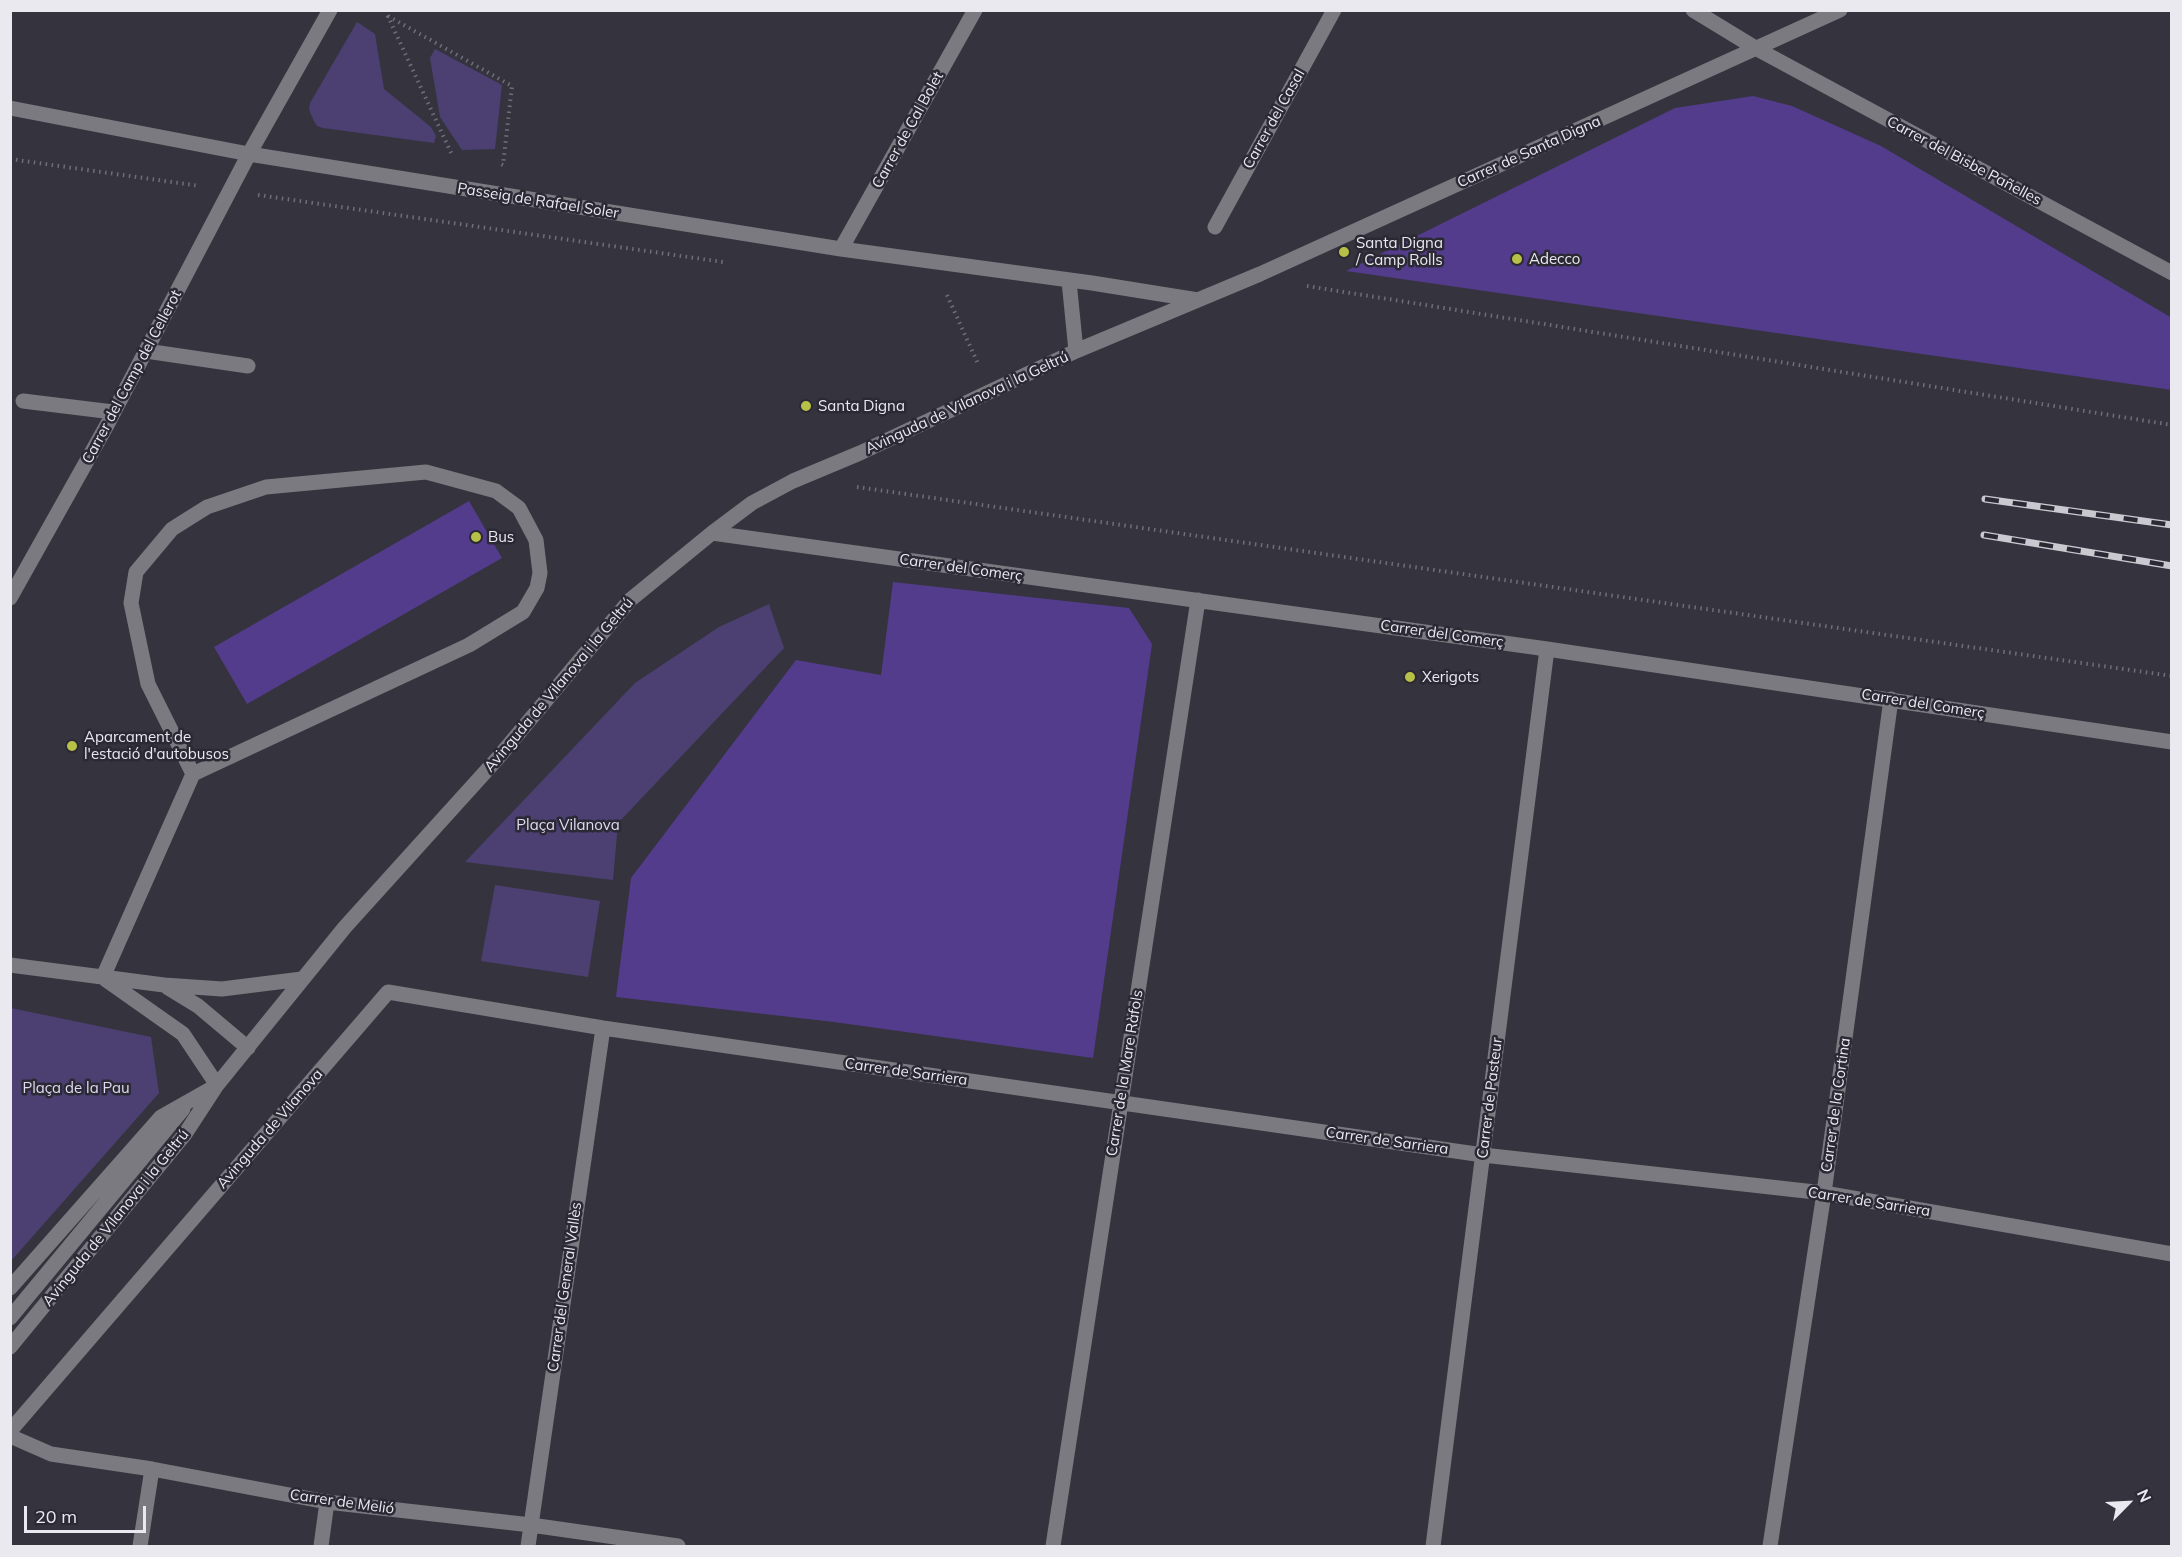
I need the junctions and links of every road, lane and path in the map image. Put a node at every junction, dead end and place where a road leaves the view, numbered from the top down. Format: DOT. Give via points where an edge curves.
graph roads {
  1 [pos="385,10"];
  2 [pos="975,10"];
  3 [pos="1334,10"];
  4 [pos="1693,10"];
  5 [pos="1840,10"];
  6 [pos="327,12"];
  7 [pos="388,16"];
  8 [pos="1757,49"];
  9 [pos="10,108"];
  10 [pos="249,154"];
  11 [pos="10,159"];
  12 [pos="454,159"];
  13 [pos="494,164"];
  14 [pos="231,191"];
  15 [pos="1215,226"];
  16 [pos="841,249"];
  17 [pos="725,262"];
  18 [pos="2172,273"];
  19 [pos="1260,274"];
  20 [pos="1068,281"];
  21 [pos="1218,292"];
  22 [pos="937,293"];
  23 [pos="1199,300"];
  24 [pos="146,351"];
  25 [pos="1076,351"];
  26 [pos="248,366"];
  27 [pos="990,392"];
  28 [pos="23,401"];
  29 [pos="113,412"];
  30 [pos="2172,425"];
  31 [pos="852,486"];
  32 [pos="712,533"];
  33 [pos="10,598"];
  34 [pos="1198,600"];
  35 [pos="1547,649"];
  36 [pos="2172,676"];
  37 [pos="1891,699"];
  38 [pos="2172,742"];
  39 [pos="193,774"];
  40 [pos="10,965"];
  41 [pos="103,977"];
  42 [pos="302,979"];
  43 [pos="164,985"];
  44 [pos="603,1028"];
  45 [pos="248,1048"];
  46 [pos="217,1085"];
  47 [pos="190,1100"];
  48 [pos="1121,1103"];
  49 [pos="1483,1155"];
  50 [pos="1824,1193"];
  51 [pos="2171,1250"];
  52 [pos="10,1288"];
  53 [pos="10,1318"];
  54 [pos="10,1347"];
  55 [pos="10,1431"];
  56 [pos="10,1436"];
  57 [pos="152,1469"];
  58 [pos="327,1502"];
  59 [pos="531,1525"];
  60 [pos="140,1546"];
  61 [pos="321,1546"];
  62 [pos="528,1546"];
  63 [pos="678,1546"];
  64 [pos="1053,1546"];
  65 [pos="1433,1546"];
  66 [pos="1770,1546"];
  1 -- 7 [label="path"];
  2 -- 16 [label="street, Carrer de Cal Bolet"];
  3 -- 15 [label="street, Carrer del Casal"];
  4 -- 8 [label="street, Carrer del Bisbe Pañelles"];
  5 -- 8 [label="street, Carrer de Santa Digna"];
  6 -- 10 [label="street, Carrer del Camp del Cellerot"];
  7 -- 12 [label="path"];
  7 -- 13 [label="path" via="512,86 503,165"];
  8 -- 18 [label="street, Carrer del Bisbe Pañelles"];
  8 -- 19 [label="street, Carrer de Santa Digna"];
  9 -- 10 [label="street, Passeig de Rafael Soler"];
  10 -- 14 [label="street, Carrer del Camp del Cellerot"];
  10 -- 16 [label="street, Passeig de Rafael Soler"];
  11 -- 14 [label="path"];
  14 -- 17 [label="path"];
  14 -- 24 [label="street, Carrer del Camp del Cellerot"];
  16 -- 20 [label="street, Passeig de Rafael Soler"];
  19 -- 21 [label="street, Carrer de Santa Digna"];
  19 -- 30 [label="path" via="1312,287"];
  20 -- 23 [label="street, Passeig de Rafael Soler"];
  20 -- 25 [label="street"];
  21 -- 23 [label="street, Avinguda de Vilanova i la Geltrú"];
  22 -- 27 [label="path" via="948,295"];
  23 -- 25 [label="street, Avinguda de Vilanova i la Geltrú"];
  24 -- 26 [label="street"];
  24 -- 29 [label="street, Carrer del Camp del Cellerot"];
  25 -- 27 [label="street, Avinguda de Vilanova i la Geltrú"];
  27 -- 32 [label="street, Avinguda de Vilanova i la Geltrú" via="793,481"];
  28 -- 29 [label="street"];
  29 -- 33 [label="street, Carrer del Camp del Cellerot"];
  31 -- 36 [label="path"];
  32 -- 34 [label="street, Carrer del Comerç"];
  32 -- 42 [label="street, Avinguda de Vilanova i la Geltrú" via="630,600 497,759"];
  34 -- 35 [label="street, Carrer del Comerç"];
  34 -- 48 [label="street, Carrer de la Mare Ràfols"];
  35 -- 37 [label="street, Carrer del Comerç"];
  35 -- 49 [label="street, Carrer de Pasteur"];
  37 -- 38 [label="street, Carrer del Comerç"];
  37 -- 50 [label="street, Carrer de la Cortina"];
  39 -- 39 [label="street" via="469,645 524,612 540,573 536,540 519,508 496,491 426,472 266,487 207,507 172,529 136,572 131,603 148,684"];
  39 -- 41 [label="street"];
  40 -- 41 [label="street"];
  41 -- 43 [label="street"];
  41 -- 46 [label="street" via="183,1034"];
  42 -- 43 [label="street" via="222,989"];
  42 -- 45 [label="street, Avinguda de Vilanova i la Geltrú"];
  43 -- 45 [label="street" via="198,1006"];
  44 -- 48 [label="street, Carrer de Sarriera"];
  44 -- 55 [label="street, Avinguda de Vilanova" via="388,992"];
  44 -- 59 [label="street, Carrer del General Vallès"];
  45 -- 46 [label="street, Avinguda de Vilanova i la Geltrú"];
  46 -- 47 [label="street, Avinguda de Vilanova i la Geltrú"];
  46 -- 54 [label="street, Avinguda de Vilanova i la Geltrú" via="185,1134"];
  47 -- 52 [label="street, Avinguda de Vilanova i la Geltrú" via="161,1117"];
  47 -- 53 [label="street, Avinguda de Vilanova i la Geltrú"];
  48 -- 49 [label="street, Carrer de Sarriera"];
  48 -- 64 [label="street, Carrer de la Mare Ràfols"];
  49 -- 50 [label="street, Carrer de Sarriera"];
  49 -- 65 [label="street, Carrer de Pasteur"];
  50 -- 51 [label="street, Carrer de Sarriera"];
  50 -- 66 [label="street, Carrer de la Cortina"];
  56 -- 57 [label="street, Carrer de Melió" via="51,1454"];
  57 -- 58 [label="street, Carrer de Melió"];
  57 -- 60 [label="street"];
  58 -- 59 [label="street, Carrer de Melió"];
  58 -- 61 [label="street"];
  59 -- 62 [label="street, Carrer del General Vallès"];
  59 -- 63 [label="street, Carrer de Melió"];
}
